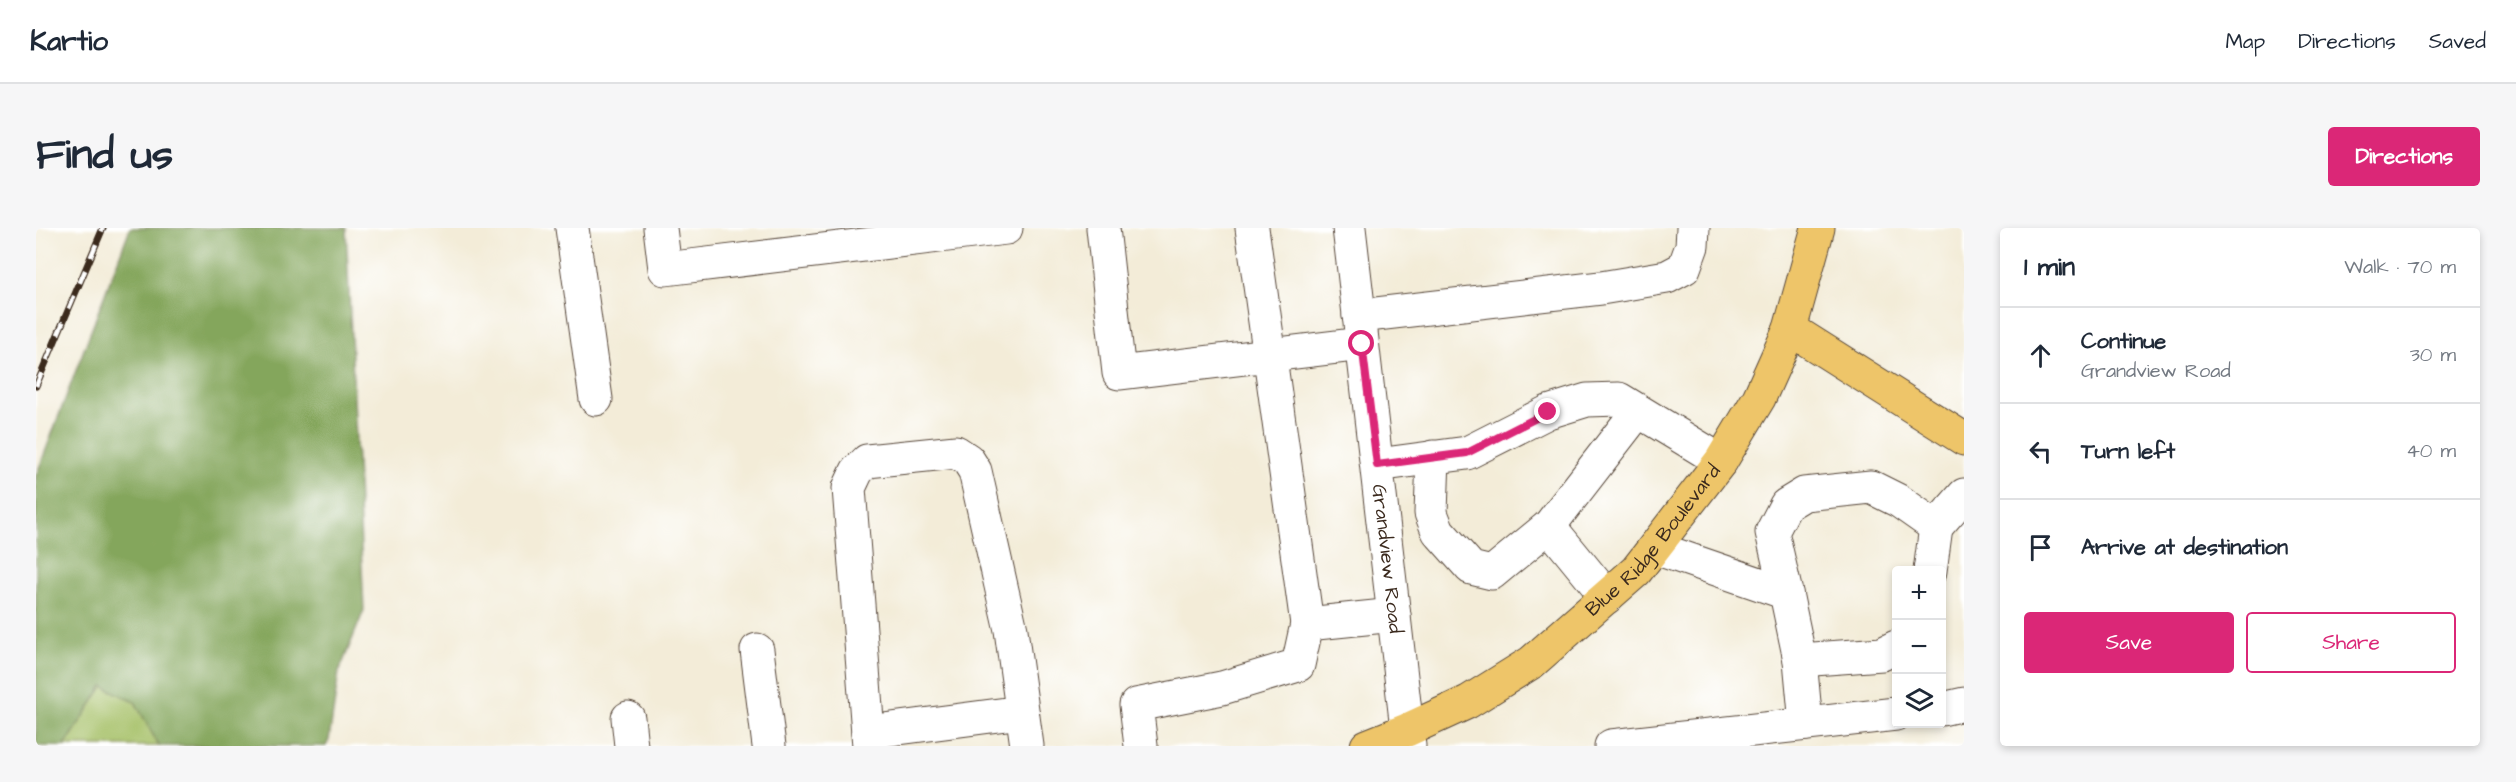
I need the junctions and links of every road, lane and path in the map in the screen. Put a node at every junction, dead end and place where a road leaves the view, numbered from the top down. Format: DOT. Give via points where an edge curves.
graph roads {
  1 [pos="572,228"];
  2 [pos="660,228"];
  3 [pos="1006,228"];
  4 [pos="1103,228"];
  5 [pos="1252,228"];
  6 [pos="1349,228"];
  7 [pos="1693,228"];
  8 [pos="1818,228"];
  9 [pos="1790,329"];
  10 [pos="1361,330"];
  11 [pos="1268,355"];
  12 [pos="596,399"];
  13 [pos="1638,411"];
  14 [pos="1964,439"];
  15 [pos="1433,458"];
  16 [pos="1721,461"];
  17 [pos="1377,465"];
  18 [pos="1964,495"];
  19 [pos="1549,526"];
  20 [pos="1936,527"];
  21 [pos="1655,548"];
  22 [pos="1931,566"];
  23 [pos="1786,593"];
  24 [pos="1607,597"];
  25 [pos="1394,615"];
  26 [pos="1307,624"];
  27 [pos="1892,649"];
  28 [pos="757,650"];
  29 [pos="1800,660"];
  30 [pos="1964,704"];
  31 [pos="1946,708"];
  32 [pos="1022,712"];
  33 [pos="1892,714"];
  34 [pos="1806,724"];
  35 [pos="1408,738"];
  36 [pos="868,739"];
  37 [pos="769,746"];
  38 [pos="1027,746"];
  39 [pos="1142,746"];
  40 [pos="1367,746"];
  41 [pos="1611,746"];
  1 -- 12 [label="street"];
  2 -- 3 [label="street" via="664,269"];
  4 -- 11 [label="street" via="1119,373"];
  5 -- 11 [label="street"];
  6 -- 10 [label="street, Grandview Road"];
  7 -- 10 [label="street" via="1692,246 1683,268 1667,277"];
  8 -- 9 [label="main road, Blue Ridge Boulevard"];
  9 -- 14 [label="main road"];
  9 -- 16 [label="main road, Blue Ridge Boulevard" via="1759,398"];
  10 -- 11 [label="street"];
  10 -- 17 [label="street, Grandview Road"];
  11 -- 26 [label="street"];
  13 -- 15 [label="street" via="1619,399 1587,400 1548,412 1467,453"];
  13 -- 16 [label="street"];
  13 -- 19 [label="street"];
  15 -- 17 [label="street"];
  15 -- 19 [label="street" via="1431,513 1438,531 1472,568 1491,573"];
  16 -- 21 [label="main road, Blue Ridge Boulevard"];
  17 -- 25 [label="street, Grandview Road"];
  18 -- 20 [label="street"];
  19 -- 24 [label="street"];
  20 -- 22 [label="street"];
  20 -- 23 [label="street" via="1871,487 1804,494 1786,505 1772,532"];
  21 -- 23 [label="street"];
  21 -- 24 [label="main road, Blue Ridge Boulevard" via="1636,572"];
  23 -- 29 [label="street"];
  24 -- 35 [label="main road, Blue Ridge Boulevard" via="1532,662"];
  25 -- 26 [label="street"];
  25 -- 35 [label="street, Grandview Road"];
  26 -- 39 [label="street" via="1298,665 1222,688 1136,705"];
  27 -- 29 [label="street" via="1882,654"];
  28 -- 37 [label="street"];
  29 -- 34 [label="street"];
  30 -- 31 [label="street"];
  32 -- 36 [label="street"];
  32 -- 36 [label="street" via="1011,630 975,471 956,452 867,461 849,488"];
  32 -- 38 [label="street"];
  33 -- 34 [label="street"];
  34 -- 41 [label="street"];
  35 -- 40 [label="main road, Blue Ridge Boulevard"];
}
